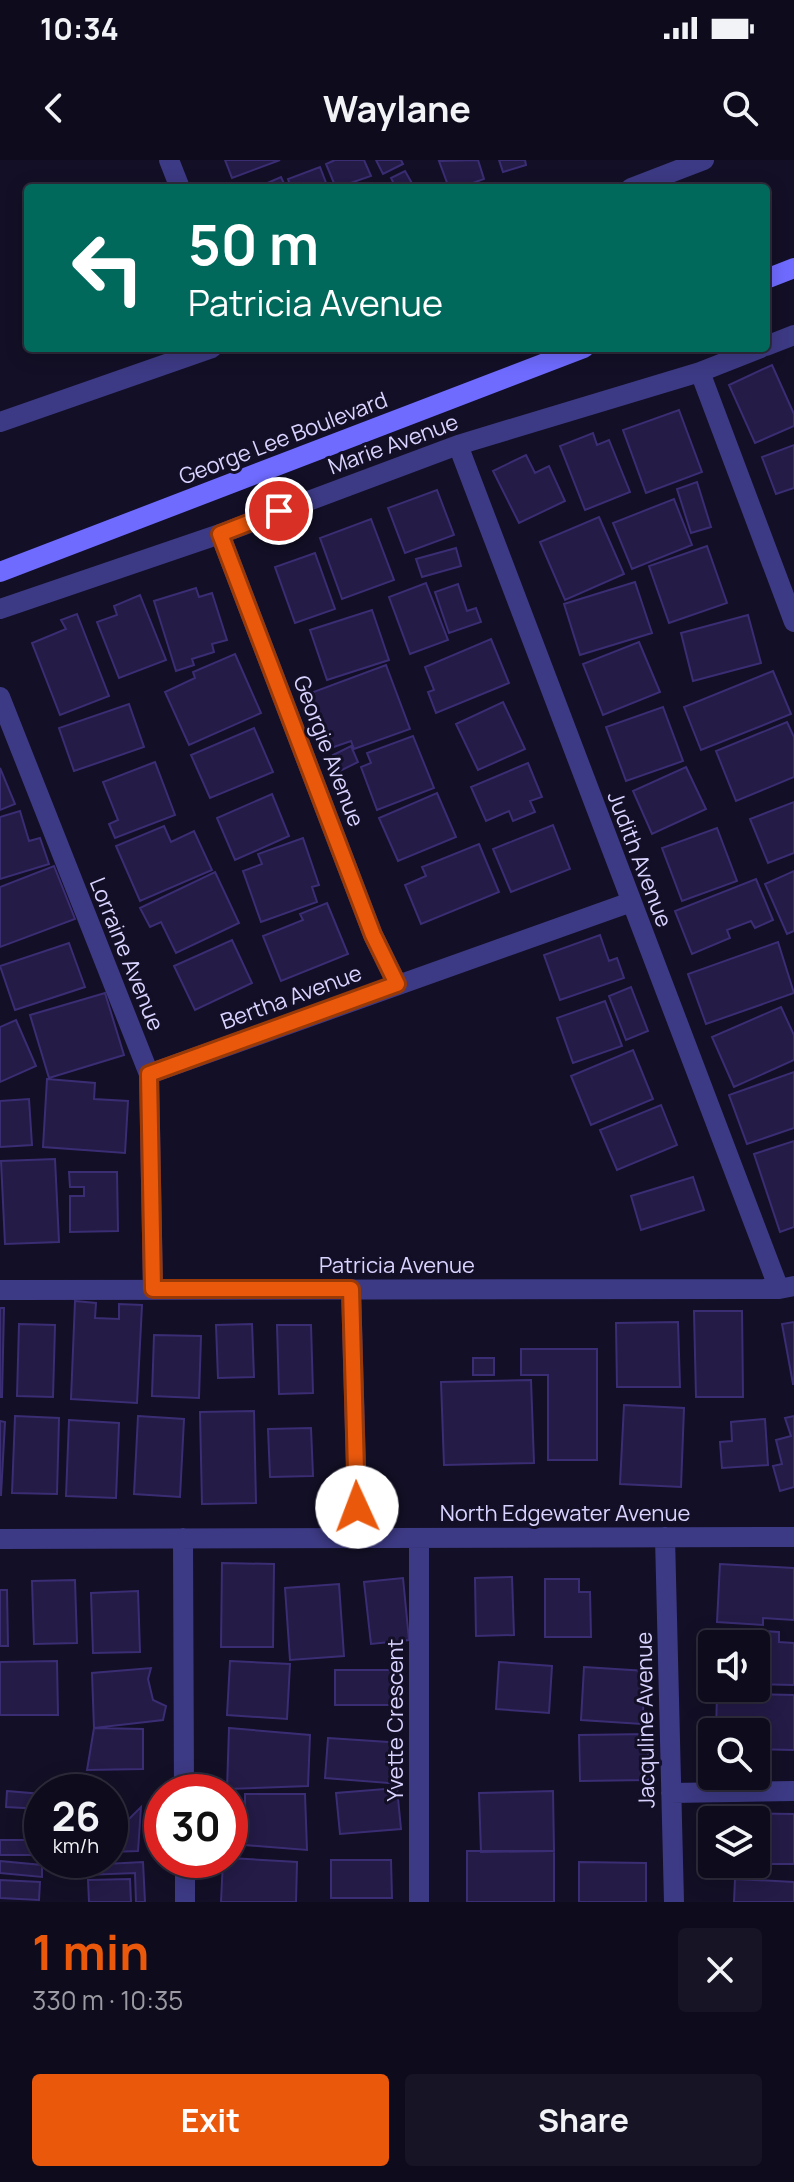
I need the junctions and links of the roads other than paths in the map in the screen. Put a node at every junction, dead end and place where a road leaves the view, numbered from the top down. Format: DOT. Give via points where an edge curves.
graph roads {
  1 [pos="169,160"];
  2 [pos="704,160"];
  3 [pos="666,167"];
  4 [pos="178,184"];
  5 [pos="638,184"];
  6 [pos="794,268"];
  7 [pos="770,277"];
  8 [pos="794,335"];
  9 [pos="770,345"];
  10 [pos="201,352"];
  11 [pos="574,352"];
  12 [pos="751,352"];
  13 [pos="700,372"];
  14 [pos="0,422"];
  15 [pos="458,445"];
  16 [pos="220,534"];
  17 [pos="0,572"];
  18 [pos="0,609"];
  19 [pos="794,622"];
  20 [pos="0,697"];
  21 [pos="631,902"];
  22 [pos="397,984"];
  23 [pos="149,1074"];
  24 [pos="786,1288"];
  25 [pos="153,1289"];
  26 [pos="351,1289"];
  27 [pos="0,1290"];
  28 [pos="665,1537"];
  29 [pos="794,1537"];
  30 [pos="183,1538"];
  31 [pos="358,1538"];
  32 [pos="419,1538"];
  33 [pos="0,1539"];
  34 [pos="184,1774"];
  35 [pos="794,1791"];
  36 [pos="671,1793"];
  37 [pos="185,1878"];
  38 [pos="185,1902"];
  39 [pos="419,1902"];
  40 [pos="674,1902"];
  1 -- 4 [label="street"];
  2 -- 3 [label="street"];
  3 -- 5 [label="street"];
  6 -- 7 [label="main road"];
  8 -- 9 [label="street, Marie Avenue"];
  10 -- 14 [label="street"];
  11 -- 17 [label="main road, George Lee Boulevard"];
  12 -- 13 [label="street, Marie Avenue"];
  13 -- 15 [label="street, Marie Avenue"];
  13 -- 19 [label="street"];
  15 -- 16 [label="street, Marie Avenue"];
  15 -- 21 [label="street, Judith Avenue"];
  16 -- 18 [label="street, Marie Avenue"];
  16 -- 22 [label="street, Georgie Avenue" via="373,935"];
  20 -- 23 [label="street, Lorraine Avenue"];
  21 -- 22 [label="street, Bertha Avenue"];
  21 -- 24 [label="street, Judith Avenue"];
  22 -- 23 [label="street, Bertha Avenue"];
  23 -- 25 [label="street, Lorraine Avenue"];
  24 -- 26 [label="street, Patricia Avenue"];
  25 -- 26 [label="street, Patricia Avenue"];
  25 -- 27 [label="street, Patricia Avenue"];
  26 -- 31 [label="street"];
  28 -- 29 [label="street, North Edgewater Avenue"];
  28 -- 32 [label="street, North Edgewater Avenue"];
  28 -- 36 [label="street, Jacquline Avenue"];
  30 -- 31 [label="street, North Edgewater Avenue"];
  30 -- 33 [label="street, North Edgewater Avenue"];
  30 -- 34 [label="street"];
  31 -- 32 [label="street, North Edgewater Avenue"];
  32 -- 39 [label="street, Yvette Crescent"];
  35 -- 36 [label="street"];
  36 -- 40 [label="street, Jacquline Avenue"];
  37 -- 38 [label="street"];
}
